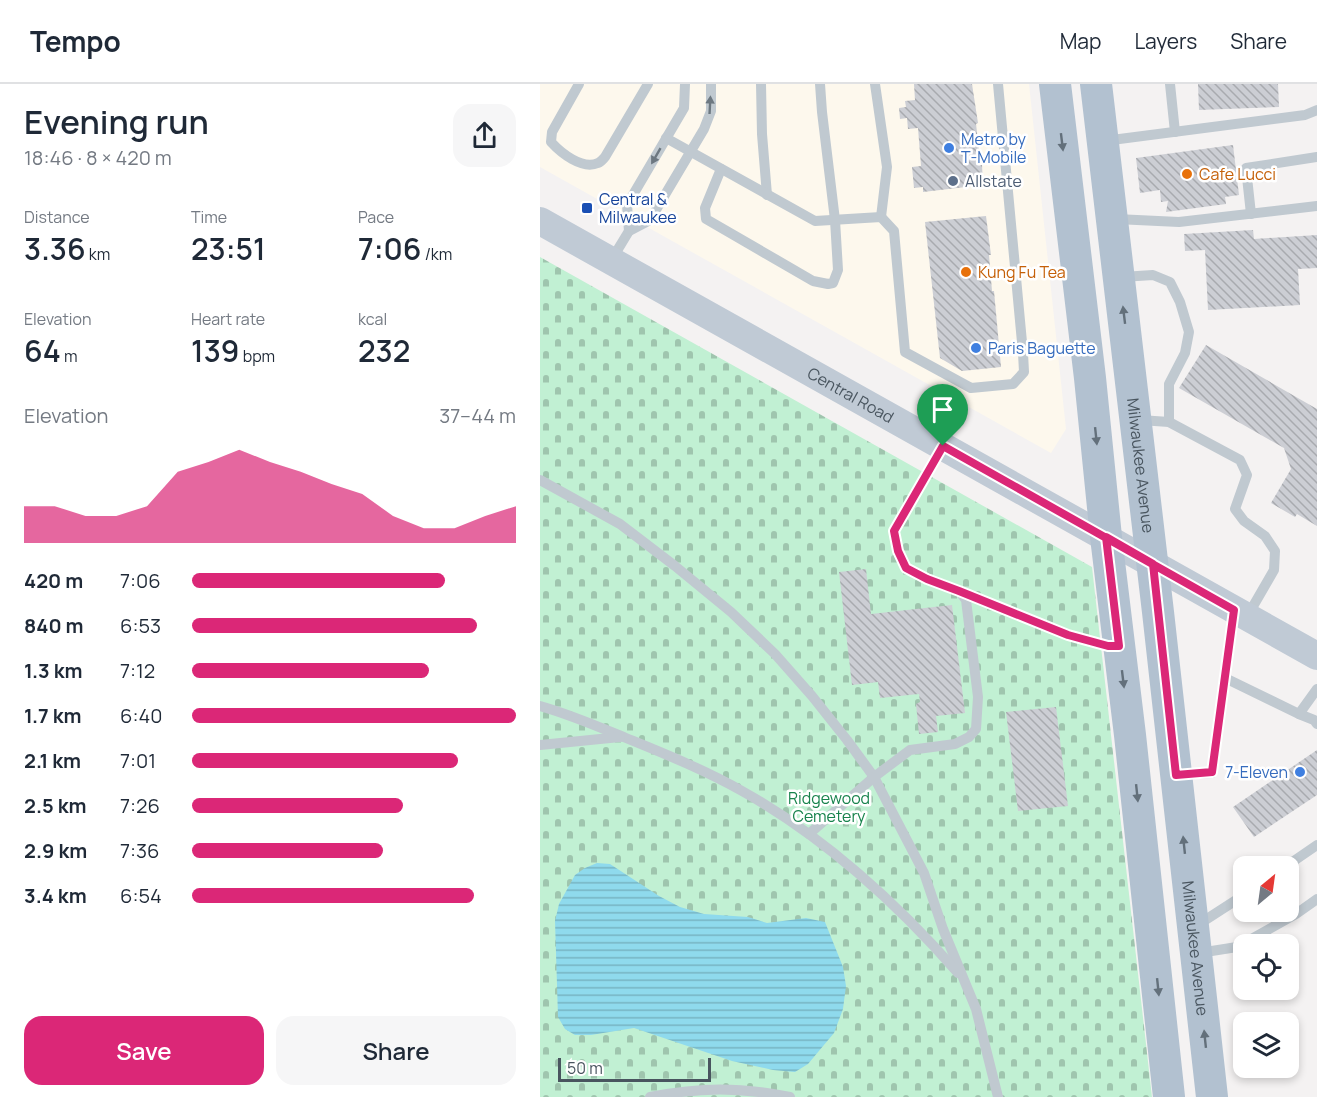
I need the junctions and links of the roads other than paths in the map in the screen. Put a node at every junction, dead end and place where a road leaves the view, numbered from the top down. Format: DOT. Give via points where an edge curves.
graph roads {
  1 [pos="579,84"];
  2 [pos="648,84"];
  3 [pos="685,84"];
  4 [pos="711,84"];
  5 [pos="760,84"];
  6 [pos="820,84"];
  7 [pos="875,84"];
  8 [pos="998,84"];
  9 [pos="1055,84"];
  10 [pos="1085,84"];
  11 [pos="1096,84"];
  12 [pos="1170,84"];
  13 [pos="1317,110"];
  14 [pos="1175,132"];
  15 [pos="666,138"];
  16 [pos="1103,141"];
  17 [pos="689,152"];
  18 [pos="1317,157"];
  19 [pos="721,169"];
  20 [pos="1108,179"];
  21 [pos="766,195"];
  22 [pos="1317,207"];
  23 [pos="1251,214"];
  24 [pos="881,217"];
  25 [pos="1112,219"];
  26 [pos="835,220"];
  27 [pos="540,221"];
  28 [pos="629,231"];
  29 [pos="611,261"];
  30 [pos="1119,277"];
  31 [pos="1136,420"];
  32 [pos="1169,422"];
  33 [pos="943,446"];
  34 [pos="540,480"];
  35 [pos="1106,537"];
  36 [pos="1153,564"];
  37 [pos="959,591"];
  38 [pos="1241,613"];
  39 [pos="1119,646"];
  40 [pos="1317,656"];
  41 [pos="1225,678"];
  42 [pos="1317,689"];
  43 [pos="540,706"];
  44 [pos="1299,714"];
  45 [pos="1317,724"];
  46 [pos="623,737"];
  47 [pos="540,745"];
  48 [pos="1176,775"];
  49 [pos="874,777"];
  50 [pos="808,834"];
  51 [pos="1317,845"];
  52 [pos="1299,857"];
  53 [pos="1317,899"];
  54 [pos="1233,905"];
  55 [pos="1195,941"];
  56 [pos="963,979"];
  57 [pos="650,1097"];
  58 [pos="790,1097"];
  59 [pos="998,1097"];
  60 [pos="1169,1097"];
  61 [pos="1212,1097"];
  1 -- 2 [label="lane" via="552,132 551,142 581,164 597,163 606,157"];
  3 -- 15 [label="lane" via="684,108"];
  17 -- 4 [label="lane, one-way" via="711,111"];
  5 -- 21 [label="lane"];
  6 -- 26 [label="lane"];
  7 -- 24 [label="lane" via="887,167"];
  8 -- 24 [label="lane" via="1024,372 1013,384 971,388 906,351 894,231"];
  9 -- 35 [label="main road, one-way"];
  10 -- 20 [label="main road" via="1092,146"];
  11 -- 16 [label="main road, Milwaukee Avenue"];
  12 -- 14 [label="lane"];
  13 -- 14 [label="lane" via="1305,115"];
  14 -- 16 [label="lane"];
  15 -- 17 [label="lane"];
  15 -- 28 [label="lane, one-way" via="627,205"];
  16 -- 20 [label="main road, Milwaukee Avenue"];
  17 -- 19 [label="lane"];
  17 -- 28 [label="lane" via="650,220"];
  18 -- 23 [label="lane" via="1246,168"];
  19 -- 21 [label="lane"];
  19 -- 26 [label="lane" via="705,208 706,219 813,281 833,283 838,270"];
  20 -- 25 [label="main road, Milwaukee Avenue"];
  21 -- 26 [label="lane" via="815,221"];
  22 -- 23 [label="lane"];
  23 -- 25 [label="lane" via="1179,222"];
  24 -- 26 [label="lane"];
  25 -- 30 [label="main road, Milwaukee Avenue"];
  27 -- 29 [label="main road, Central Road"];
  28 -- 29 [label="lane"];
  29 -- 33 [label="main road, Central Road"];
  31 -- 30 [label="main road, Milwaukee Avenue, one-way"];
  30 -- 32 [label="lane" via="1153,275 1170,282 1180,302 1189,332 1185,353 1169,384"];
  31 -- 32 [label="lane"];
  31 -- 36 [label="main road, Milwaukee Avenue"];
  32 -- 38 [label="lane" via="1240,460 1247,475 1235,508 1275,551 1274,570"];
  33 -- 35 [label="main road, Central Road"];
  33 -- 37 [label="lane" via="894,531 906,568"];
  34 -- 49 [label="lane" via="620,524 731,612 812,696"];
  35 -- 36 [label="main road, Central Road"];
  35 -- 39 [label="main road"];
  36 -- 38 [label="main road, Central Road"];
  36 -- 48 [label="main road, Milwaukee Avenue"];
  37 -- 39 [label="lane" via="1068,635"];
  37 -- 49 [label="lane" via="966,600 978,697 976,729 955,744 910,750"];
  38 -- 40 [label="main road, Central Road"];
  38 -- 41 [label="lane"];
  39 -- 60 [label="main road, one-way"];
  41 -- 44 [label="lane"];
  41 -- 48 [label="lane" via="1212,772"];
  42 -- 44 [label="lane"];
  43 -- 46 [label="lane"];
  44 -- 45 [label="lane"];
  46 -- 47 [label="lane"];
  46 -- 50 [label="lane" via="742,791"];
  55 -- 48 [label="main road, Milwaukee Avenue, one-way"];
  49 -- 50 [label="lane"];
  49 -- 56 [label="lane" via="924,873"];
  50 -- 56 [label="lane" via="904,915"];
  51 -- 52 [label="lane"];
  53 -- 55 [label="lane" via="1237,947"];
  54 -- 55 [label="lane"];
  61 -- 55 [label="main road, Milwaukee Avenue, one-way"];
  56 -- 59 [label="lane" via="976,1009"];
  57 -- 58 [label="lane" via="736,1089"];
}
